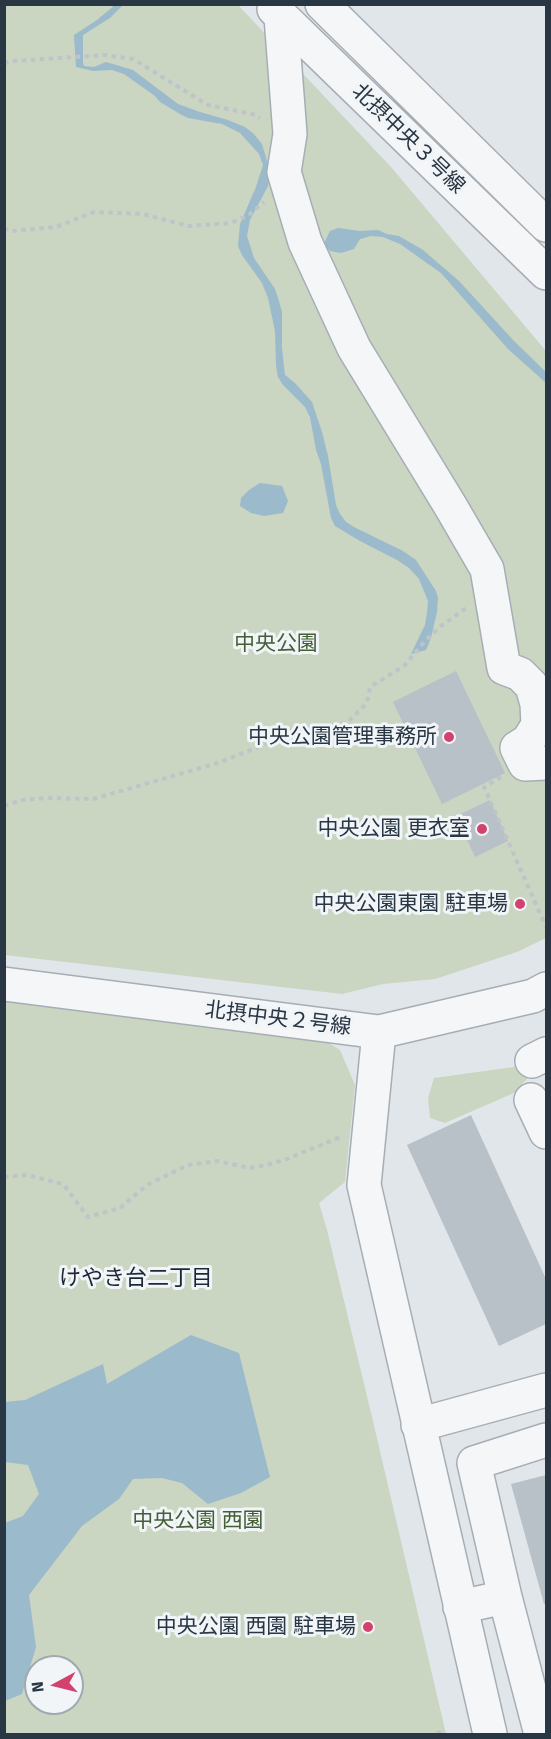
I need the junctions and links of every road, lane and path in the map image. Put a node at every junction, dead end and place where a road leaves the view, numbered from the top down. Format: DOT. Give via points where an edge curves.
graph roads {
  1 [pos="322,4"];
  2 [pos="275,11"];
  3 [pos="4,63"];
  4 [pos="290,134"];
  5 [pos="284,172"];
  6 [pos="546,225"];
  7 [pos="4,228"];
  8 [pos="546,273"];
  9 [pos="492,594"];
  10 [pos="536,764"];
  11 [pos="4,806"];
  12 [pos="546,927"];
  13 [pos="4,984"];
  14 [pos="546,989"];
  15 [pos="379,1032"];
  16 [pos="531,1100"];
  17 [pos="370,1124"];
  18 [pos="546,1132"];
  19 [pos="4,1177"];
  20 [pos="546,1390"];
  21 [pos="418,1425"];
  22 [pos="546,1440"];
  23 [pos="505,1597"];
  24 [pos="460,1607"];
  25 [pos="444,1729"];
  26 [pos="437,1734"];
  27 [pos="490,1734"];
  28 [pos="541,1734"];
  1 -- 6 [label="street, 北摂中央３号線"];
  2 -- 4 [label="street"];
  2 -- 8 [label="street, 北摂中央３号線"];
  3 -- 4 [label="path" via="104,55 133,59 208,105 252,114"];
  4 -- 5 [label="street"];
  5 -- 7 [label="path" via="264,201 249,215 231,223 188,226 143,214 94,212 56,227 11,231"];
  5 -- 9 [label="street" via="305,242 354,348 487,569"];
  9 -- 10 [label="street" via="504,668 520,674 532,686 537,704 538,725 518,748"];
  9 -- 11 [label="path" via="441,626 404,666 370,687 367,703 347,723 286,731 263,745 218,762 93,799 45,798"];
  10 -- 12 [label="path" via="484,787"];
  13 -- 15 [label="street, 北摂中央２号線"];
  14 -- 15 [label="street, 北摂中央２号線" via="532,996"];
  15 -- 17 [label="street"];
  16 -- 18 [label="street"];
  17 -- 19 [label="path" via="267,1165 250,1168 217,1161 188,1165 147,1185 120,1208 88,1217 63,1184 27,1175"];
  17 -- 21 [label="street" via="364,1185"];
  20 -- 21 [label="street"];
  21 -- 24 [label="street"];
  22 -- 23 [label="street" via="474,1463"];
  23 -- 24 [label="street"];
  23 -- 28 [label="street"];
  24 -- 27 [label="street"];
  25 -- 26 [label="path"];
}
